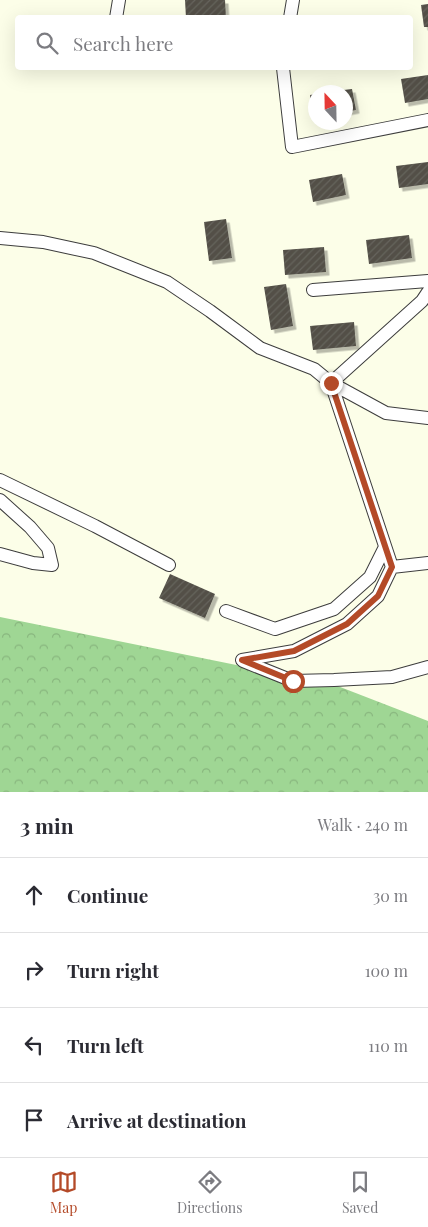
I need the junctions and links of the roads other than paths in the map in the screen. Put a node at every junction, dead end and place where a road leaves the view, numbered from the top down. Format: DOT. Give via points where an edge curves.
graph roads {
  1 [pos="118,0"];
  2 [pos="293,0"];
  3 [pos="116,15"];
  4 [pos="290,15"];
  5 [pos="283,70"];
  6 [pos="428,120"];
  7 [pos="0,238"];
  8 [pos="428,281"];
  9 [pos="313,290"];
  10 [pos="428,292"];
  11 [pos="331,383"];
  12 [pos="428,418"];
  13 [pos="0,480"];
  14 [pos="0,500"];
  15 [pos="385,547"];
  16 [pos="0,554"];
  17 [pos="428,563"];
  18 [pos="169,565"];
  19 [pos="392,567"];
  20 [pos="226,611"];
  21 [pos="428,667"];
  1 -- 3 [label="street"];
  2 -- 4 [label="street"];
  5 -- 6 [label="street" via="292,147"];
  7 -- 11 [label="street" via="43,242 94,253 166,282 260,348 314,369"];
  8 -- 9 [label="street"];
  10 -- 11 [label="street"];
  11 -- 12 [label="street" via="386,413"];
  11 -- 15 [label="street"];
  13 -- 18 [label="street"];
  14 -- 16 [label="street" via="30,526 48,548 52,565"];
  15 -- 19 [label="street"];
  15 -- 20 [label="street" via="370,577 334,609 275,629"];
  17 -- 19 [label="street"];
  19 -- 21 [label="street" via="378,596 347,624 294,651 242,660 293,681 392,677"];
}
